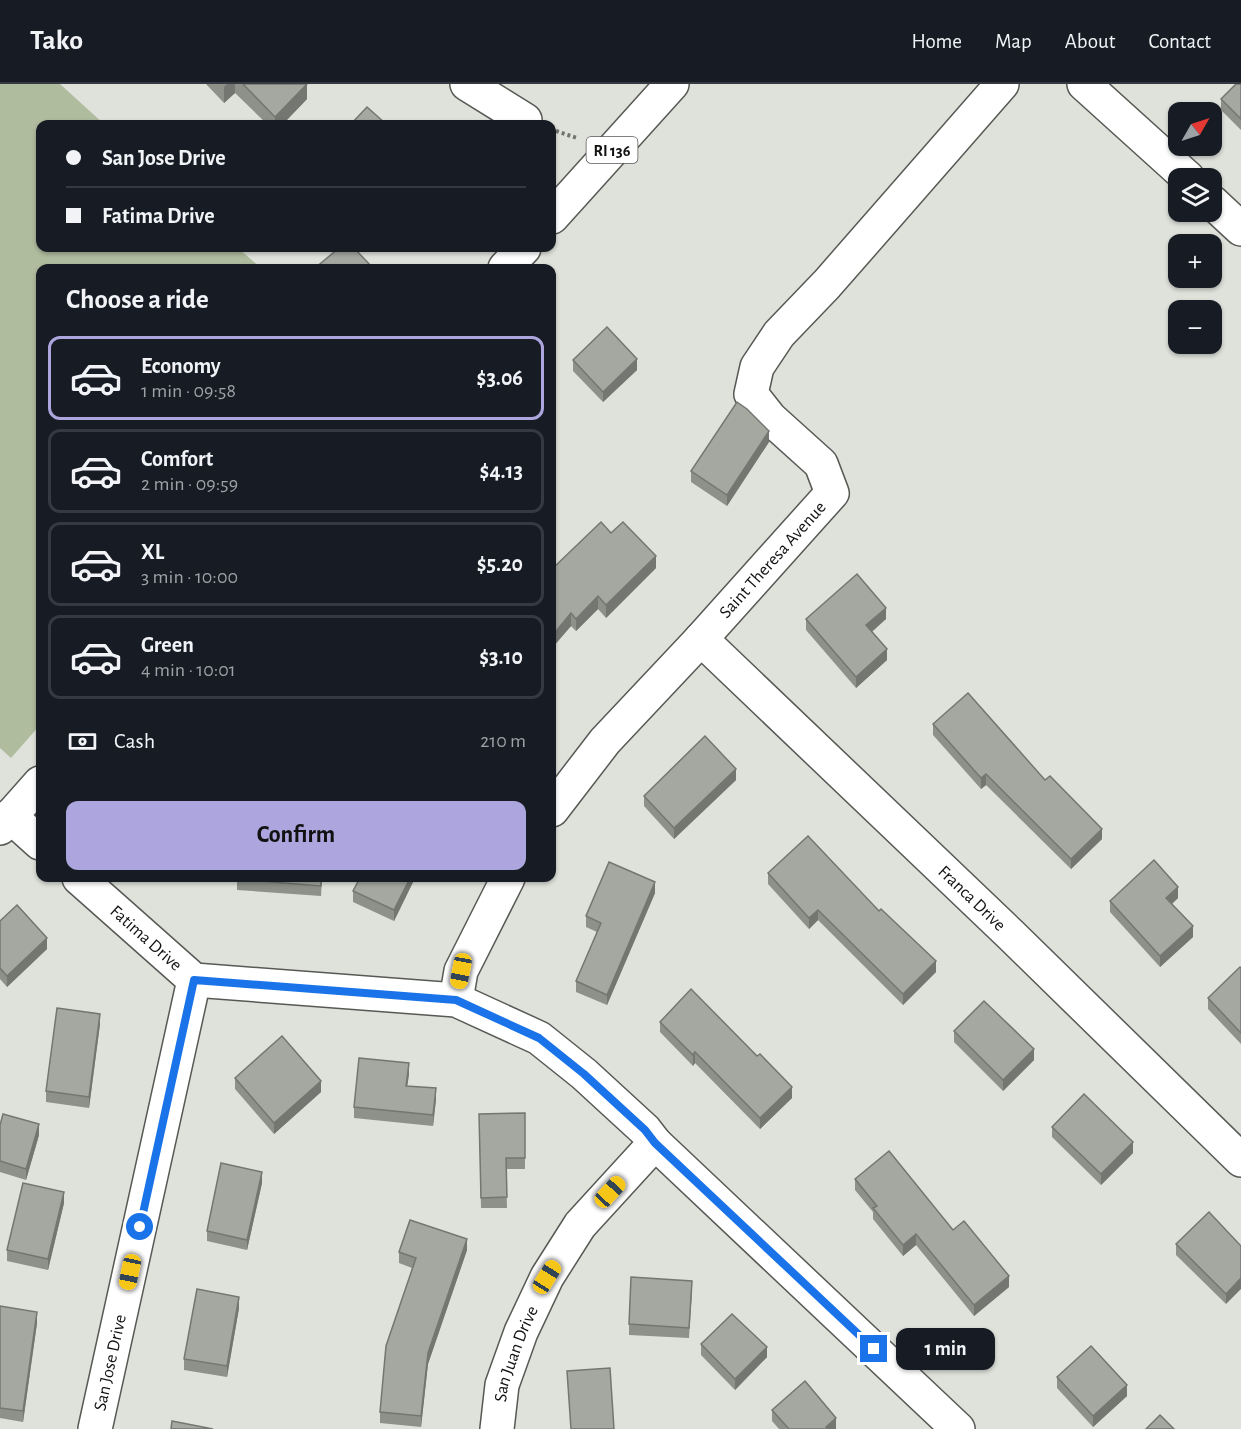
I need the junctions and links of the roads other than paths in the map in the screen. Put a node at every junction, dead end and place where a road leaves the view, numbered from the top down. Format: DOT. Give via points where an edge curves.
graph roads {
  1 [pos="467,84"];
  2 [pos="672,84"];
  3 [pos="1002,84"];
  4 [pos="1084,84"];
  5 [pos="525,120"];
  6 [pos="1177,168"];
  7 [pos="1222,211"];
  8 [pos="556,213"];
  9 [pos="1241,229"];
  10 [pos="520,252"];
  11 [pos="509,264"];
  12 [pos="701,639"];
  13 [pos="36,787"];
  14 [pos="556,805"];
  15 [pos="5,822"];
  16 [pos="36,841"];
  17 [pos="84,882"];
  18 [pos="506,882"];
  19 [pos="194,980"];
  20 [pos="456,1000"];
  21 [pos="655,1143"];
  22 [pos="1241,1160"];
  23 [pos="95,1429"];
  24 [pos="497,1429"];
  25 [pos="957,1429"];
  1 -- 5 [label="street"];
  2 -- 8 [label="street, RI 136"];
  3 -- 12 [label="street, Saint Theresa Avenue" via="779,334 757,367 750,394 770,418 821,464 832,493"];
  4 -- 6 [label="street"];
  7 -- 9 [label="street"];
  10 -- 11 [label="street"];
  12 -- 14 [label="street, Saint Theresa Avenue" via="604,741"];
  12 -- 22 [label="street, Franca Drive"];
  13 -- 15 [label="street"];
  15 -- 16 [label="street"];
  17 -- 19 [label="street, Fatima Drive"];
  18 -- 20 [label="street" via="461,971"];
  19 -- 20 [label="street, Fatima Drive"];
  19 -- 23 [label="street, San Jose Drive"];
  20 -- 21 [label="street, Fatima Drive" via="539,1038 584,1074"];
  21 -- 24 [label="street, San Juan Drive" via="580,1225 547,1277 502,1385"];
  21 -- 25 [label="street, Fatima Drive"];
}
